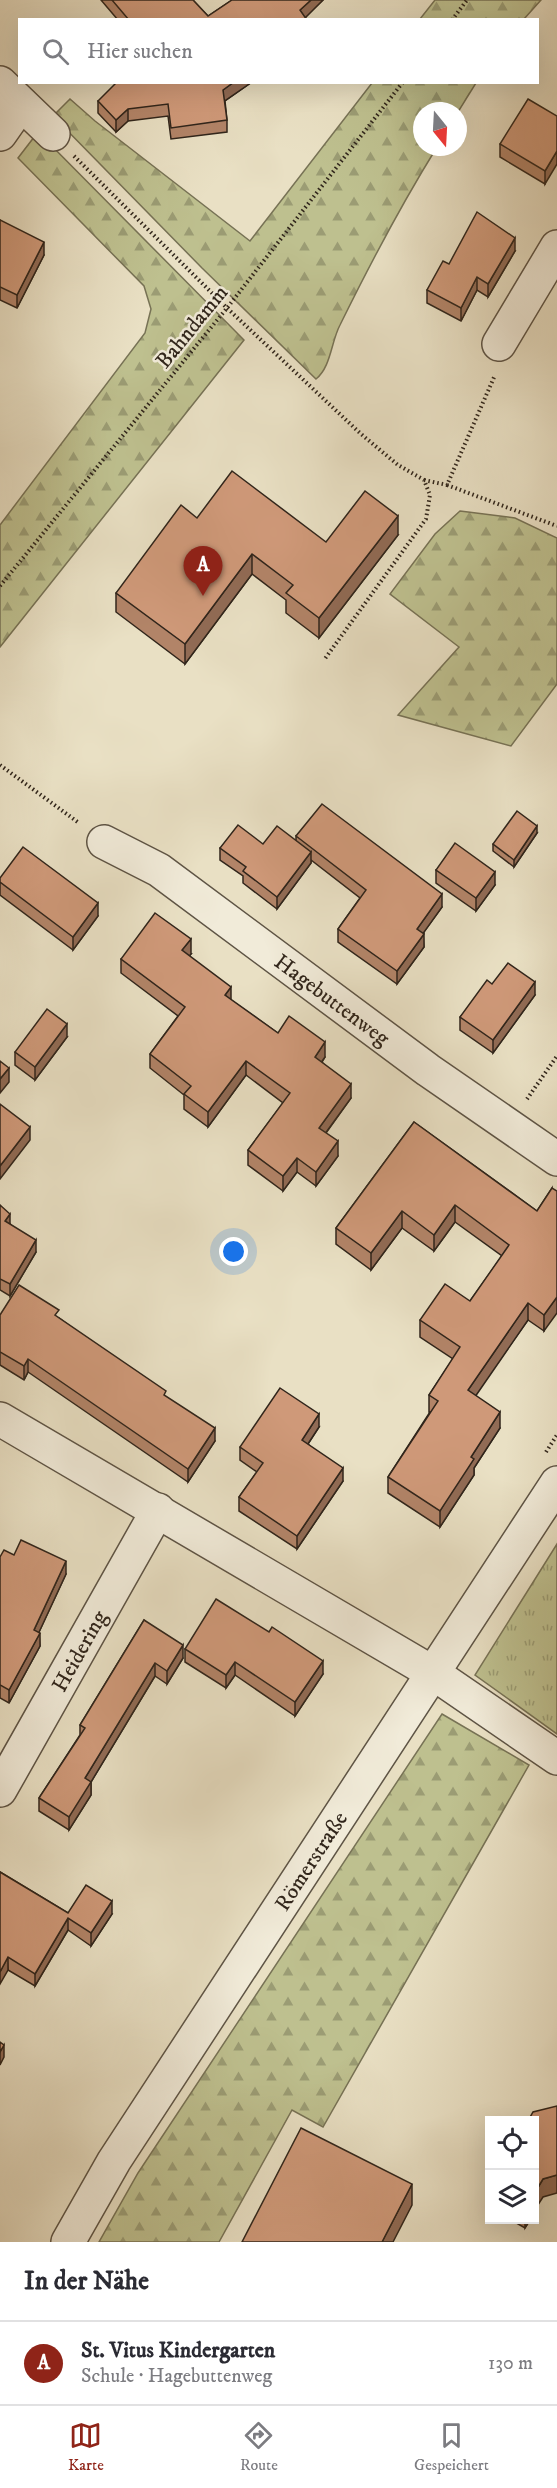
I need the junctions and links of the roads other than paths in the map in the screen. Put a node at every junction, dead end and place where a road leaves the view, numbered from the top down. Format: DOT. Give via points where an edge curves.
graph roads {
  1 [pos="10,94"];
  2 [pos="0,134"];
  3 [pos="53,134"];
  4 [pos="557,247"];
  5 [pos="547,289"];
  6 [pos="499,344"];
  7 [pos="104,842"];
  8 [pos="557,1159"];
  9 [pos="0,1419"];
  10 [pos="557,1483"];
  11 [pos="158,1510"];
  12 [pos="433,1673"];
  13 [pos="557,1758"];
  14 [pos="0,1790"];
  15 [pos="68,2242"];
  1 -- 2 [label="street"];
  1 -- 3 [label="street"];
  4 -- 5 [label="street"];
  5 -- 6 [label="street"];
  7 -- 8 [label="street, Hagebuttenweg" via="159,870 428,1070"];
  9 -- 11 [label="street"];
  10 -- 12 [label="street, Römerstraße"];
  11 -- 12 [label="street"];
  11 -- 14 [label="street, Heidering"];
  12 -- 13 [label="street"];
  12 -- 15 [label="street, Römerstraße" via="121,2151"];
}
